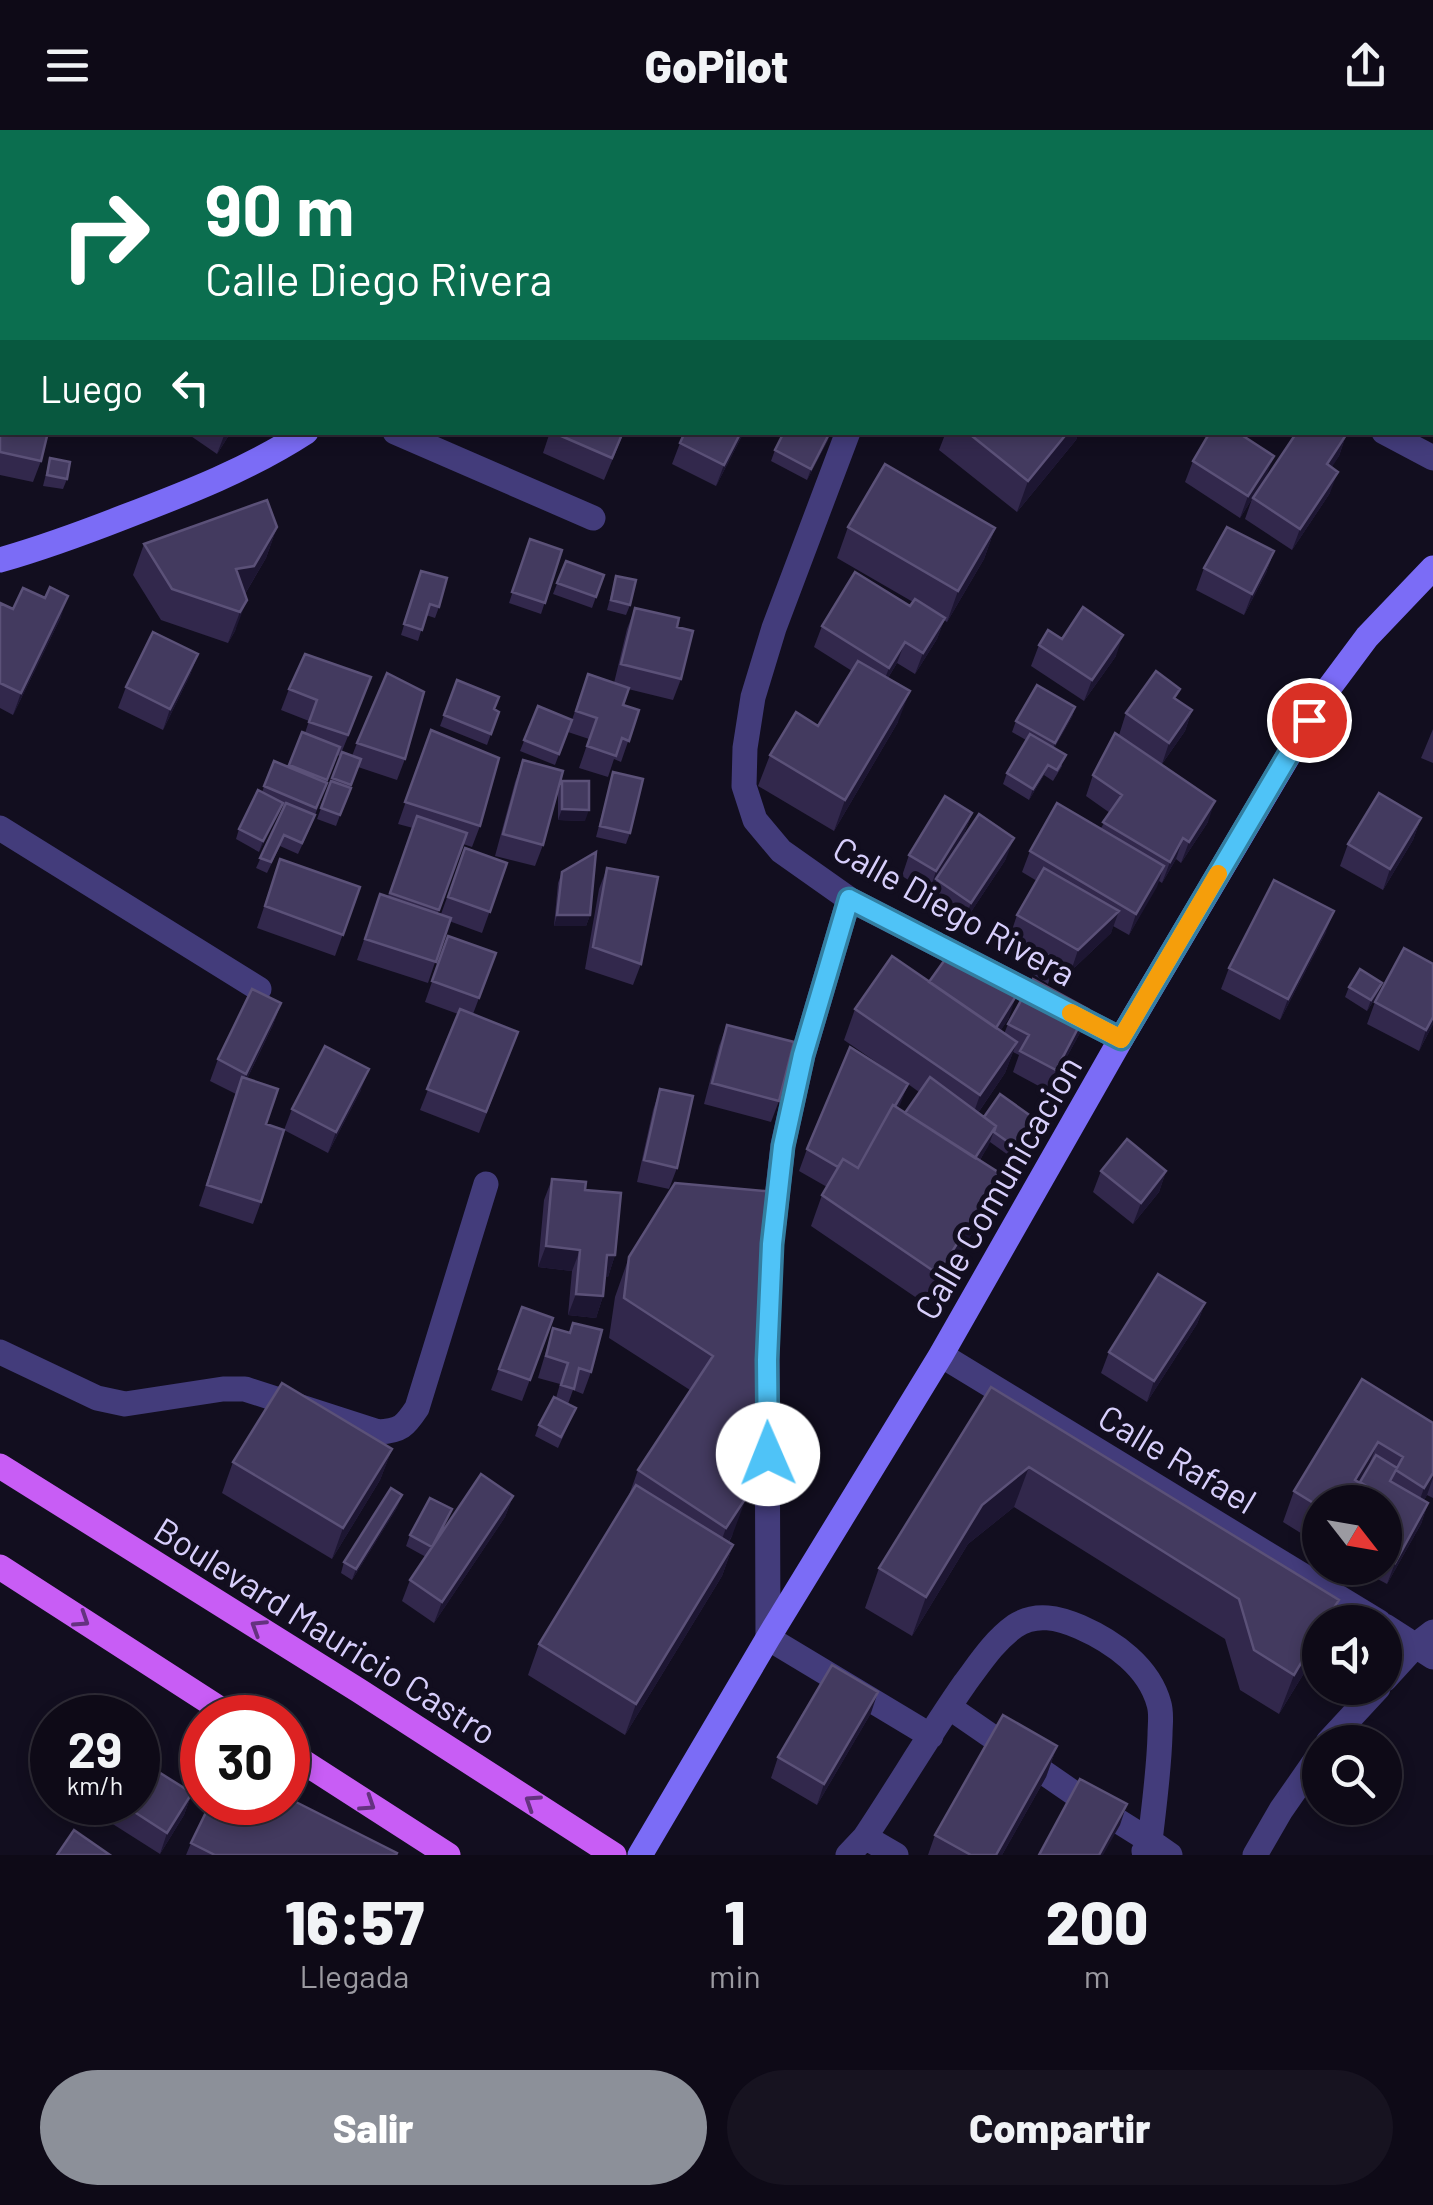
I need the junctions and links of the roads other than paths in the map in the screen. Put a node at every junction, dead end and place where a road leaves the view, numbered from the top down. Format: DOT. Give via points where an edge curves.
graph roads {
  1 [pos="401,435"];
  2 [pos="847,435"];
  3 [pos="1390,435"];
  4 [pos="285,442"];
  5 [pos="1433,458"];
  6 [pos="593,518"];
  7 [pos="0,560"];
  8 [pos="1433,568"];
  9 [pos="3,836"];
  10 [pos="849,899"];
  11 [pos="259,990"];
  12 [pos="1121,1039"];
  13 [pos="486,1184"];
  14 [pos="772,1244"];
  15 [pos="768,1322"];
  16 [pos="0,1352"];
  17 [pos="941,1355"];
  18 [pos="0,1466"];
  19 [pos="0,1567"];
  20 [pos="1351,1605"];
  21 [pos="1402,1633"];
  22 [pos="768,1638"];
  23 [pos="1427,1645"];
  24 [pos="1402,1665"];
  25 [pos="198,1695"];
  26 [pos="1362,1705"];
  27 [pos="949,1706"];
  28 [pos="1344,1725"];
  29 [pos="930,1736"];
  30 [pos="310,1766"];
  31 [pos="1302,1780"];
  32 [pos="856,1846"];
  33 [pos="1154,1850"];
  34 [pos="448,1855"];
  35 [pos="614,1855"];
  36 [pos="640,1855"];
  37 [pos="896,1855"];
  38 [pos="1255,1855"];
  1 -- 6 [label="street"];
  2 -- 10 [label="street, Calle Diego Rivera" via="752,698 744,786 756,820 781,851"];
  3 -- 5 [label="street"];
  4 -- 7 [label="street" via="207,486"];
  8 -- 12 [label="street, Calle Comunicacion" via="1326,692"];
  9 -- 11 [label="street"];
  10 -- 12 [label="street, Calle Diego Rivera"];
  10 -- 14 [label="street" via="803,1055 783,1146"];
  12 -- 17 [label="street, Calle Comunicacion"];
  13 -- 16 [label="street" via="417,1408 396,1432 245,1389 125,1404 96,1398"];
  15 -- 22 [label="street"];
  17 -- 20 [label="street, Calle Rafael"];
  17 -- 22 [label="street, Calle Comunicacion"];
  35 -- 18 [label="main road, Boulevard Mauricio Castro, one-way"];
  19 -- 25 [label="main road, one-way"];
  21 -- 23 [label="street, Calle Rafael"];
  22 -- 29 [label="street"];
  22 -- 36 [label="street, Calle Comunicacion"];
  23 -- 24 [label="street"];
  26 -- 28 [label="street"];
  27 -- 29 [label="street"];
  27 -- 33 [label="street"];
  27 -- 33 [label="street" via="995,1643 1032,1618 1057,1618 1114,1646 1153,1685 1161,1709"];
  29 -- 32 [label="street"];
  30 -- 34 [label="main road, one-way"];
  31 -- 38 [label="street"];
  32 -- 37 [label="street"];
}
